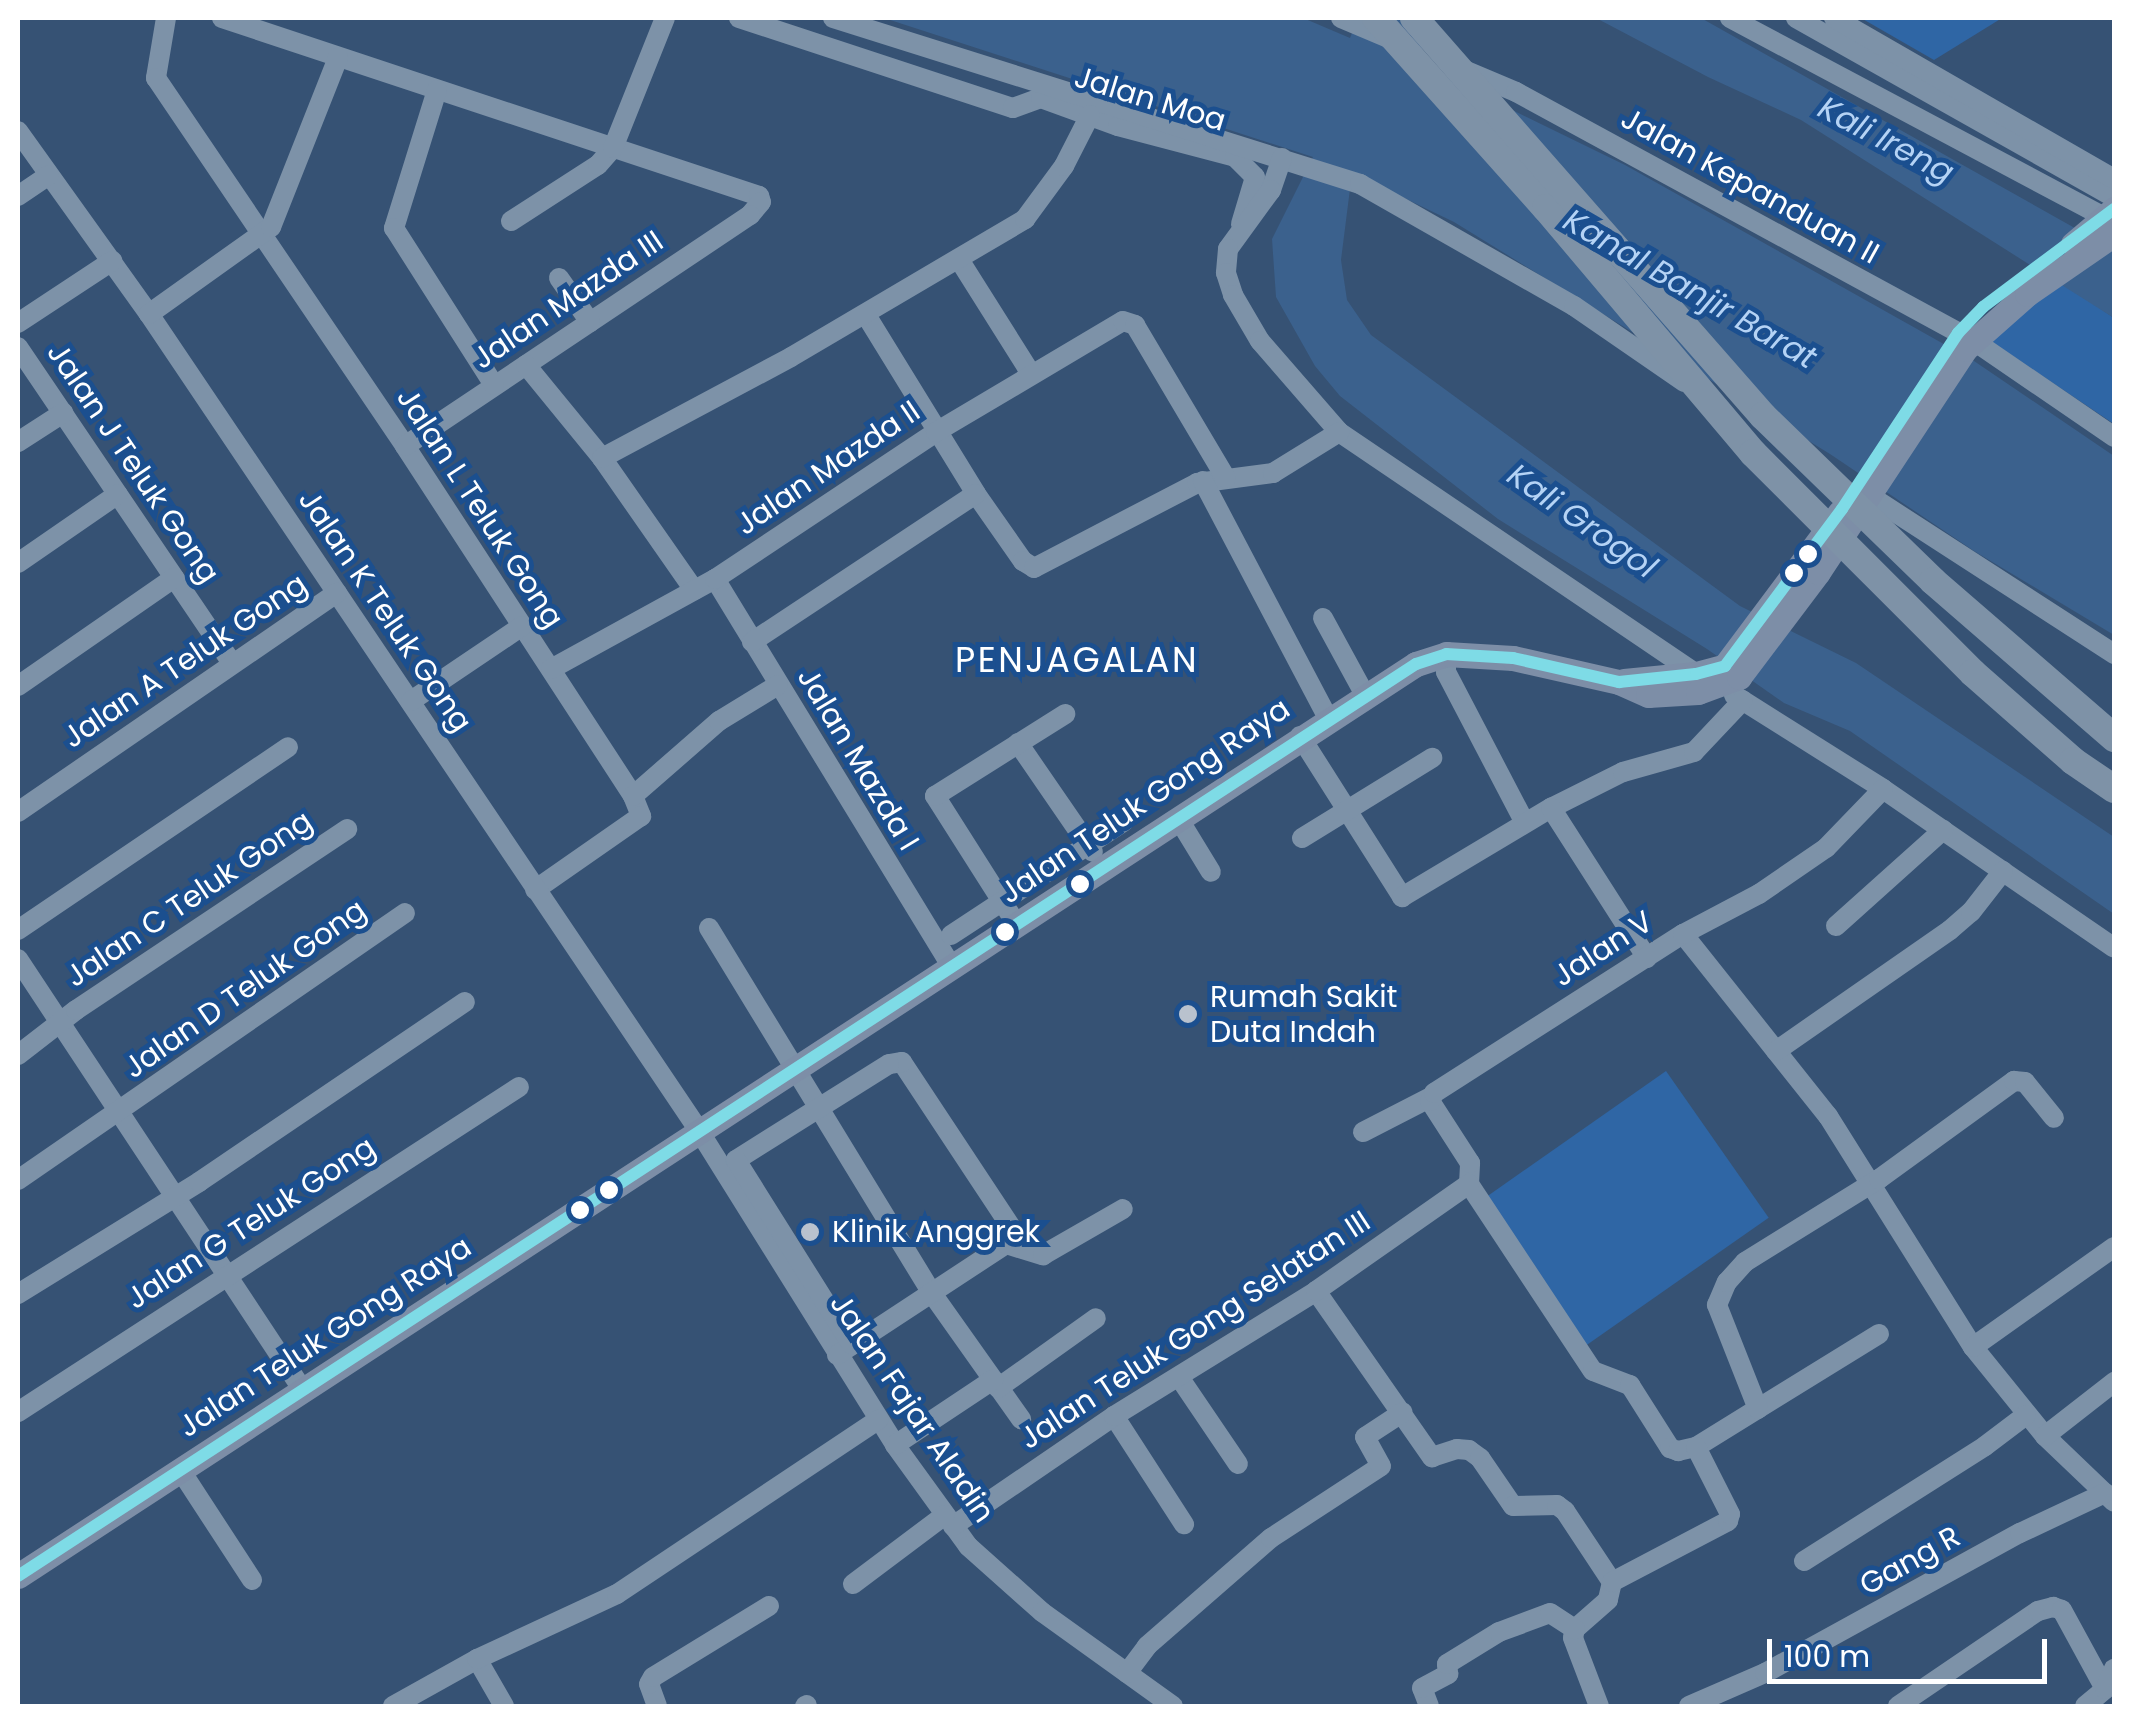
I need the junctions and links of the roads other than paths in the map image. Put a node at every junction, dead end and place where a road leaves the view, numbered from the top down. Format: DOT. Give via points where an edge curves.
graph roads {
  1 [pos="166,18"];
  2 [pos="222,18"];
  3 [pos="665,18"];
  4 [pos="739,18"];
  5 [pos="833,18"];
  6 [pos="1341,18"];
  7 [pos="1376,18"];
  8 [pos="1414,18"];
  9 [pos="1730,18"];
  10 [pos="1834,18"];
  11 [pos="1803,19"];
  12 [pos="1873,51"];
  13 [pos="338,58"];
  14 [pos="437,90"];
  15 [pos="1090,115"];
  16 [pos="1995,122"];
  17 [pos="18,131"];
  18 [pos="613,148"];
  19 [pos="1288,160"];
  20 [pos="49,175"];
  21 [pos="2114,178"];
  22 [pos="18,196"];
  23 [pos="511,221"];
  24 [pos="2108,222"];
  25 [pos="1241,231"];
  26 [pos="263,236"];
  27 [pos="112,261"];
  28 [pos="960,261"];
  29 [pos="560,278"];
  30 [pos="149,314"];
  31 [pos="866,314"];
  32 [pos="590,322"];
  33 [pos="18,323"];
  34 [pos="1962,342"];
  35 [pos="18,347"];
  36 [pos="526,365"];
  37 [pos="1030,372"];
  38 [pos="494,386"];
  39 [pos="63,413"];
  40 [pos="936,432"];
  41 [pos="1339,432"];
  42 [pos="2114,437"];
  43 [pos="18,442"];
  44 [pos="405,446"];
  45 [pos="602,458"];
  46 [pos="1226,478"];
  47 [pos="1203,481"];
  48 [pos="1869,488"];
  49 [pos="118,494"];
  50 [pos="976,494"];
  51 [pos="1844,520"];
  52 [pos="18,563"];
  53 [pos="174,578"];
  54 [pos="715,579"];
  55 [pos="694,590"];
  56 [pos="336,594"];
  57 [pos="1323,618"];
  58 [pos="522,626"];
  59 [pos="752,642"];
  60 [pos="1446,654"];
  61 [pos="2114,654"];
  62 [pos="232,663"];
  63 [pos="551,669"];
  64 [pos="1693,674"];
  65 [pos="1619,682"];
  66 [pos="1732,682"];
  67 [pos="778,685"];
  68 [pos="18,686"];
  69 [pos="1364,694"];
  70 [pos="412,701"];
  71 [pos="1065,714"];
  72 [pos="1328,718"];
  73 [pos="1300,736"];
  74 [pos="2114,738"];
  75 [pos="1018,743"];
  76 [pos="288,747"];
  77 [pos="1432,758"];
  78 [pos="2073,761"];
  79 [pos="1883,789"];
  80 [pos="2114,789"];
  81 [pos="633,796"];
  82 [pos="2114,799"];
  83 [pos="1551,808"];
  84 [pos="1348,810"];
  85 [pos="18,812"];
  86 [pos="1178,818"];
  87 [pos="1123,822"];
  88 [pos="1525,823"];
  89 [pos="347,830"];
  90 [pos="1943,830"];
  91 [pos="1302,838"];
  92 [pos="1088,844"];
  93 [pos="1104,867"];
  94 [pos="2003,871"];
  95 [pos="1211,872"];
  96 [pos="535,890"];
  97 [pos="1001,900"];
  98 [pos="405,913"];
  99 [pos="1017,925"];
  100 [pos="24,926"];
  101 [pos="1836,926"];
  102 [pos="710,928"];
  103 [pos="1683,934"];
  104 [pos="951,935"];
  105 [pos="2114,948"];
  106 [pos="18,958"];
  107 [pos="1647,958"];
  108 [pos="952,967"];
  109 [pos="465,1002"];
  110 [pos="60,1022"];
  111 [pos="1776,1051"];
  112 [pos="18,1055"];
  113 [pos="795,1068"];
  114 [pos="519,1086"];
  115 [pos="1430,1097"];
  116 [pos="820,1110"];
  117 [pos="120,1114"];
  118 [pos="2054,1118"];
  119 [pos="700,1131"];
  120 [pos="1363,1132"];
  121 [pos="18,1180"];
  122 [pos="1469,1184"];
  123 [pos="1869,1184"];
  124 [pos="175,1197"];
  125 [pos="1123,1209"];
  126 [pos="1006,1244"];
  127 [pos="2114,1247"];
  128 [pos="226,1273"];
  129 [pos="1316,1291"];
  130 [pos="931,1292"];
  131 [pos="18,1294"];
  132 [pos="1096,1318"];
  133 [pos="1879,1334"];
  134 [pos="1974,1347"];
  135 [pos="844,1350"];
  136 [pos="1179,1377"];
  137 [pos="2114,1382"];
  138 [pos="996,1384"];
  139 [pos="304,1392"];
  140 [pos="21,1402"];
  141 [pos="1758,1409"];
  142 [pos="1403,1412"];
  143 [pos="2026,1414"];
  144 [pos="1114,1416"];
  145 [pos="1020,1418"];
  146 [pos="878,1420"];
  147 [pos="2046,1436"];
  148 [pos="894,1445"];
  149 [pos="1696,1447"];
  150 [pos="1238,1464"];
  151 [pos="181,1471"];
  152 [pos="2110,1498"];
  153 [pos="949,1521"];
  154 [pos="1184,1524"];
  155 [pos="1804,1560"];
  156 [pos="18,1576"];
  157 [pos="252,1580"];
  158 [pos="1612,1582"];
  159 [pos="852,1584"];
  160 [pos="768,1606"];
  161 [pos="1575,1628"];
  162 [pos="477,1660"];
  163 [pos="2114,1669"];
  164 [pos="1127,1673"];
  165 [pos="2105,1689"];
  166 [pos="393,1706"];
  167 [pos="504,1706"];
  168 [pos="657,1706"];
  169 [pos="1173,1706"];
  170 [pos="1429,1706"];
  171 [pos="1599,1706"];
  172 [pos="1689,1706"];
  173 [pos="1898,1706"];
  174 [pos="2084,1706"];
  1 -- 26 [label="street, Jalan L Teluk Gong" via="156,78"];
  2 -- 13 [label="street"];
  3 -- 18 [label="street"];
  4 -- 15 [label="street, Jalan Moa" via="1013,108 1042,98"];
  5 -- 19 [label="street"];
  6 -- 34 [label="street, Jalan Kepanduan II" via="1516,92"];
  7 -- 78 [label="highway" via="1752,452 1973,673"];
  8 -- 74 [label="highway" via="1763,416 1934,581"];
  9 -- 24 [label="street"];
  10 -- 12 [label="street"];
  11 -- 12 [label="street"];
  12 -- 16 [label="street"];
  13 -- 14 [label="street"];
  13 -- 26 [label="street" via="285,197"];
  14 -- 18 [label="street"];
  14 -- 38 [label="street" via="394,228"];
  15 -- 25 [label="street, Jalan Moa" via="1241,161 1256,176"];
  15 -- 28 [label="street" via="1026,219"];
  16 -- 21 [label="street"];
  16 -- 24 [label="street"];
  17 -- 20 [label="street, Jalan K Teluk Gong"];
  18 -- 23 [label="street" via="598,165"];
  18 -- 32 [label="street, Jalan Mazda III" via="755,192 762,202"];
  19 -- 25 [label="street"];
  19 -- 51 [label="street" via="1360,184 1574,306 1734,418 1742,434"];
  20 -- 22 [label="street"];
  20 -- 27 [label="street, Jalan K Teluk Gong"];
  24 -- 34 [label="main road" via="2043,274 1984,308"];
  25 -- 41 [label="street" via="1228,249 1232,295 1260,341"];
  26 -- 30 [label="street"];
  26 -- 44 [label="street, Jalan L Teluk Gong"];
  27 -- 30 [label="street, Jalan K Teluk Gong"];
  27 -- 33 [label="street"];
  28 -- 31 [label="street"];
  28 -- 37 [label="street"];
  29 -- 32 [label="street"];
  30 -- 56 [label="street, Jalan K Teluk Gong"];
  31 -- 40 [label="street"];
  31 -- 45 [label="street"];
  32 -- 36 [label="street, Jalan Mazda III"];
  34 -- 42 [label="street, Jalan Kepanduan II"];
  34 -- 48 [label="main road"];
  35 -- 39 [label="street, Jalan J Teluk Gong"];
  36 -- 38 [label="street, Jalan Mazda III"];
  36 -- 45 [label="street"];
  37 -- 40 [label="street, Jalan Mazda II"];
  37 -- 46 [label="street, Jalan Mazda II" via="1123,321 1135,325"];
  38 -- 44 [label="street, Jalan Mazda III"];
  39 -- 43 [label="street"];
  39 -- 49 [label="street, Jalan J Teluk Gong"];
  40 -- 50 [label="street"];
  40 -- 54 [label="street, Jalan Mazda II"];
  41 -- 46 [label="street" via="1273,473"];
  41 -- 64 [label="street"];
  44 -- 58 [label="street, Jalan L Teluk Gong"];
  45 -- 55 [label="street"];
  46 -- 47 [label="street"];
  47 -- 50 [label="street" via="1034,568"];
  47 -- 72 [label="street"];
  48 -- 51 [label="main road"];
  48 -- 61 [label="street"];
  49 -- 52 [label="street"];
  49 -- 53 [label="street, Jalan J Teluk Gong"];
  50 -- 59 [label="street"];
  51 -- 66 [label="main road"];
  53 -- 62 [label="street, Jalan J Teluk Gong"];
  53 -- 68 [label="street"];
  54 -- 55 [label="street, Jalan Mazda II"];
  54 -- 59 [label="street, Jalan Mazda I"];
  55 -- 63 [label="street, Jalan Mazda II"];
  56 -- 62 [label="street, Jalan A Teluk Gong"];
  56 -- 70 [label="street, Jalan K Teluk Gong"];
  57 -- 69 [label="street"];
  58 -- 63 [label="street, Jalan L Teluk Gong"];
  58 -- 70 [label="street"];
  59 -- 67 [label="street, Jalan Mazda I"];
  60 -- 65 [label="main road, Jalan Teluk Gong Raya" via="1513,658"];
  60 -- 69 [label="main road, Jalan Teluk Gong Raya"];
  60 -- 88 [label="street" via="1446,672"];
  62 -- 85 [label="street, Jalan A Teluk Gong"];
  63 -- 81 [label="street, Jalan L Teluk Gong"];
  64 -- 65 [label="main road, Jalan Teluk Gong Raya"];
  64 -- 66 [label="main road, Jalan Teluk Gong Raya"];
  65 -- 66 [label="main road, Jalan Teluk Gong Raya" via="1648,695"];
  66 -- 79 [label="street"];
  66 -- 83 [label="street" via="1694,752 1623,772"];
  67 -- 81 [label="street" via="719,721"];
  67 -- 108 [label="street, Jalan Mazda I"];
  69 -- 72 [label="main road, Jalan Teluk Gong Raya"];
  70 -- 96 [label="street, Jalan K Teluk Gong"];
  71 -- 75 [label="street"];
  72 -- 73 [label="main road, Jalan Teluk Gong Raya"];
  73 -- 84 [label="street"];
  73 -- 86 [label="main road, Jalan Teluk Gong Raya"];
  75 -- 92 [label="street"];
  75 -- 97 [label="street" via="934,796"];
  76 -- 100 [label="street"];
  77 -- 84 [label="street"];
  78 -- 80 [label="highway"];
  78 -- 82 [label="highway"];
  79 -- 90 [label="street"];
  79 -- 103 [label="street, Jalan V" via="1826,848"];
  81 -- 96 [label="street, Jalan L Teluk Gong" via="641,816"];
  83 -- 88 [label="street"];
  83 -- 107 [label="street"];
  84 -- 88 [label="street" via="1402,897"];
  84 -- 91 [label="street"];
  86 -- 93 [label="main road, Jalan Teluk Gong Raya"];
  86 -- 95 [label="street"];
  87 -- 92 [label="street"];
  89 -- 110 [label="street, Jalan C Teluk Gong"];
  90 -- 94 [label="street"];
  90 -- 101 [label="street"];
  92 -- 93 [label="street"];
  92 -- 97 [label="street"];
  93 -- 99 [label="main road, Jalan Teluk Gong Raya"];
  94 -- 105 [label="street"];
  94 -- 111 [label="street" via="1950,930"];
  96 -- 119 [label="street, Jalan K Teluk Gong"];
  97 -- 99 [label="street"];
  97 -- 104 [label="street"];
  98 -- 117 [label="street, Jalan D Teluk Gong"];
  99 -- 108 [label="main road, Jalan Teluk Gong Raya"];
  102 -- 113 [label="street"];
  103 -- 107 [label="street, Jalan V"];
  103 -- 111 [label="street"];
  106 -- 110 [label="street"];
  107 -- 115 [label="street, Jalan V"];
  108 -- 113 [label="main road, Jalan Teluk Gong Raya"];
  109 -- 124 [label="street"];
  110 -- 112 [label="street, Jalan C Teluk Gong"];
  110 -- 117 [label="street"];
  111 -- 123 [label="street" via="1828,1116"];
  113 -- 116 [label="street"];
  113 -- 119 [label="main road, Jalan Teluk Gong Raya"];
  114 -- 128 [label="street, Jalan G Teluk Gong"];
  115 -- 120 [label="street, Jalan V"];
  115 -- 122 [label="street" via="1470,1164"];
  116 -- 126 [label="street" via="888,1064 902,1062 1014,1230"];
  116 -- 130 [label="street"];
  116 -- 135 [label="street" via="736,1160"];
  117 -- 121 [label="street, Jalan D Teluk Gong"];
  117 -- 124 [label="street"];
  118 -- 123 [label="street" via="2026,1082 2014,1080"];
  119 -- 135 [label="street, Jalan Fajar Aladin"];
  119 -- 139 [label="main road, Jalan Teluk Gong Raya"];
  122 -- 129 [label="street, Jalan Teluk Gong Selatan III"];
  122 -- 149 [label="street" via="1593,1371 1630,1385 1670,1448 1685,1453"];
  123 -- 134 [label="street"];
  123 -- 141 [label="street" via="1745,1262 1727,1282 1717,1304"];
  124 -- 128 [label="street"];
  124 -- 131 [label="street"];
  125 -- 126 [label="street" via="1044,1255"];
  126 -- 130 [label="street"];
  127 -- 134 [label="street"];
  128 -- 139 [label="street"];
  128 -- 140 [label="street, Jalan G Teluk Gong"];
  129 -- 136 [label="street, Jalan Teluk Gong Selatan III"];
  129 -- 142 [label="street"];
  130 -- 135 [label="street"];
  130 -- 138 [label="street"];
  132 -- 138 [label="street"];
  133 -- 141 [label="street"];
  134 -- 143 [label="street"];
  135 -- 146 [label="street, Jalan Fajar Aladin"];
  136 -- 144 [label="street, Jalan Teluk Gong Selatan III"];
  136 -- 150 [label="street"];
  137 -- 147 [label="street"];
  138 -- 145 [label="street"];
  138 -- 148 [label="street"];
  139 -- 151 [label="main road, Jalan Teluk Gong Raya"];
  141 -- 149 [label="street"];
  142 -- 158 [label="street" via="1432,1457 1469,1450 1480,1458 1512,1506 1557,1505 1565,1511"];
  142 -- 164 [label="street" via="1365,1437 1380,1466 1272,1538 1147,1646"];
  143 -- 147 [label="street"];
  143 -- 155 [label="street"];
  144 -- 153 [label="street, Jalan Teluk Gong Selatan III"];
  144 -- 154 [label="street"];
  146 -- 148 [label="street, Jalan Fajar Aladin"];
  146 -- 162 [label="street" via="617,1594"];
  147 -- 152 [label="street"];
  148 -- 153 [label="street, Jalan Fajar Aladin"];
  149 -- 158 [label="street" via="1728,1522"];
  151 -- 156 [label="main road, Jalan Teluk Gong Raya"];
  151 -- 157 [label="street"];
  152 -- 172 [label="street, Gang R" via="2020,1532 1766,1673"];
  153 -- 159 [label="street, Jalan Teluk Gong Selatan III"];
  153 -- 164 [label="street, Jalan Fajar Aladin" via="1010,1586"];
  158 -- 161 [label="street" via="1608,1600"];
  160 -- 168 [label="street" via="653,1677"];
  161 -- 170 [label="street" via="1550,1613 1499,1632 1422,1688"];
  161 -- 171 [label="street" via="1574,1648"];
  162 -- 166 [label="street"];
  162 -- 167 [label="street"];
  163 -- 165 [label="street"];
  164 -- 169 [label="street, Jalan Fajar Aladin"];
  165 -- 173 [label="street" via="2062,1610 2053,1607"];
  165 -- 174 [label="street"];
}
